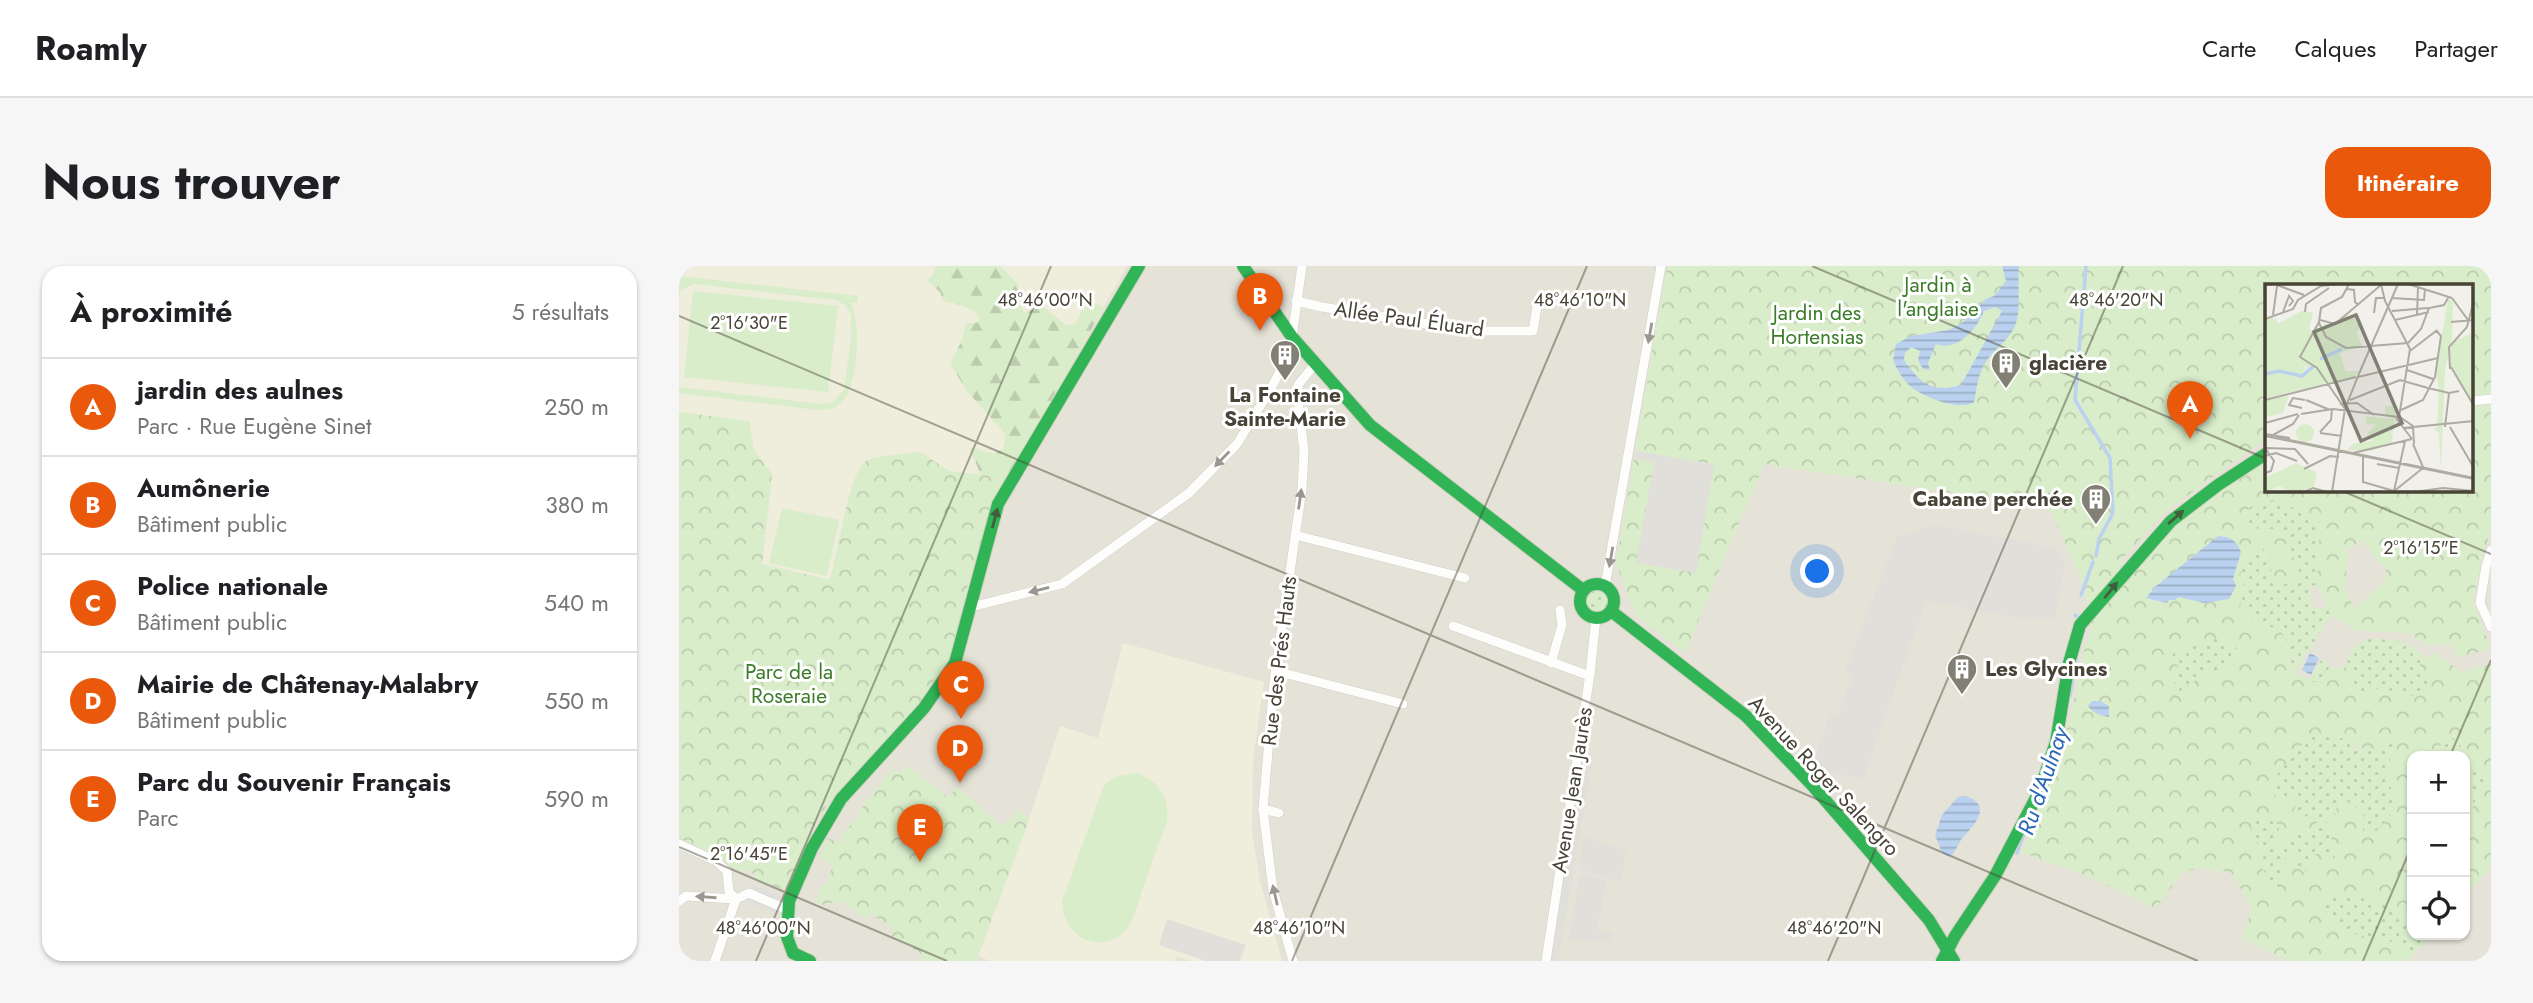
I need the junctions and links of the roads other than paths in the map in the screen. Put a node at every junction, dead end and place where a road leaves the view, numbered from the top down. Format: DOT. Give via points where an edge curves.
graph roads {
  1 [pos="1139,266"];
  2 [pos="1243,266"];
  3 [pos="1301,266"];
  4 [pos="1661,266"];
  5 [pos="1538,300"];
  6 [pos="1296,301"];
  7 [pos="1292,337"];
  8 [pos="1315,364"];
  9 [pos="2491,399"];
  10 [pos="2473,401"];
  11 [pos="2265,454"];
  12 [pos="1295,535"];
  13 [pos="2491,550"];
  14 [pos="1465,578"];
  15 [pos="1605,586"];
  16 [pos="1584,590"];
  17 [pos="971,607"];
  18 [pos="1560,610"];
  19 [pos="1611,611"];
  20 [pos="1597,618"];
  21 [pos="1453,626"];
  22 [pos="2491,627"];
  23 [pos="1551,663"];
  24 [pos="1276,671"];
  25 [pos="1590,676"];
  26 [pos="1403,705"];
  27 [pos="1263,809"];
  28 [pos="1279,813"];
  29 [pos="679,844"];
  30 [pos="736,899"];
  31 [pos="679,901"];
  32 [pos="788,910"];
  33 [pos="789,957"];
  34 [pos="1948,957"];
  35 [pos="715,961"];
  36 [pos="810,961"];
  37 [pos="1293,961"];
  38 [pos="1546,961"];
  17 -- 1 [label="street, one-way" via="999,504"];
  2 -- 7 [label="street"];
  3 -- 6 [label="street"];
  4 -- 15 [label="street, one-way"];
  5 -- 6 [label="street, Allée Paul Éluard" via="1533,331 1471,331"];
  6 -- 7 [label="street"];
  7 -- 8 [label="street"];
  7 -- 17 [label="street, one-way" via="1285,362 1237,444 1189,494 1062,584"];
  12 -- 8 [label="street, Rue des Prés Hauts, one-way" via="1304,451 1298,385"];
  8 -- 16 [label="street" via="1370,425"];
  9 -- 10 [label="street"];
  34 -- 11 [label="street, one-way" via="2040,790 2056,742 2080,625 2171,521"];
  12 -- 14 [label="street"];
  12 -- 24 [label="street, Rue des Prés Hauts"];
  13 -- 22 [label="street" via="2480,603"];
  15 -- 16 [label="street"];
  15 -- 19 [label="street" via="1613,598"];
  16 -- 20 [label="street" via="1581,608"];
  17 -- 32 [label="street" via="955,663 924,708 841,799 812,848"];
  18 -- 23 [label="street" via="1562,625"];
  19 -- 20 [label="street"];
  19 -- 34 [label="street, Avenue Roger Salengro" via="1747,716 1930,920"];
  20 -- 25 [label="street, Avenue Jean Jaurès"];
  21 -- 23 [label="street"];
  23 -- 25 [label="street"];
  24 -- 26 [label="street"];
  24 -- 27 [label="street, Rue des Prés Hauts"];
  25 -- 38 [label="street, Avenue Jean Jaurès"];
  27 -- 28 [label="street"];
  37 -- 27 [label="street, Rue des Prés Hauts, one-way" via="1273,890"];
  29 -- 30 [label="street" via="727,871 729,892"];
  30 -- 31 [label="street, one-way" via="686,896"];
  30 -- 32 [label="street" via="749,893"];
  30 -- 35 [label="street"];
  32 -- 33 [label="street"];
  33 -- 36 [label="street"];
}
